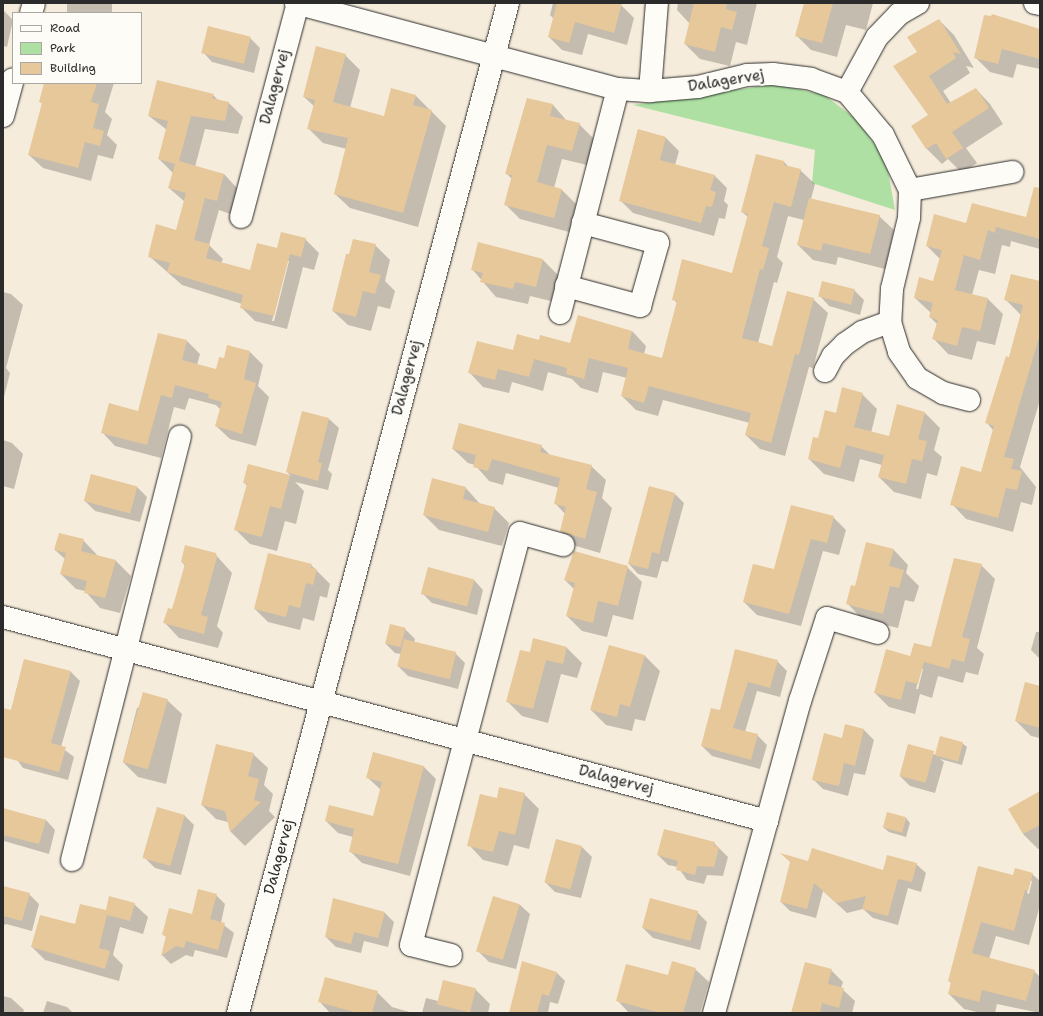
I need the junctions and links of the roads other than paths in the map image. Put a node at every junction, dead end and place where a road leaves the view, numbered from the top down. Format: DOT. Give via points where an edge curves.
graph roads {
  1 [pos="297,3"];
  2 [pos="508,3"];
  3 [pos="657,3"];
  4 [pos="918,3"];
  5 [pos="1035,3"];
  6 [pos="1040,4"];
  7 [pos="493,55"];
  8 [pos="12,83"];
  9 [pos="618,89"];
  10 [pos="650,91"];
  11 [pos="847,92"];
  12 [pos="3,116"];
  13 [pos="1012,172"];
  14 [pos="910,190"];
  15 [pos="241,217"];
  16 [pos="583,223"];
  17 [pos="566,286"];
  18 [pos="560,313"];
  19 [pos="890,322"];
  20 [pos="825,371"];
  21 [pos="969,400"];
  22 [pos="180,437"];
  23 [pos="563,545"];
  24 [pos="3,617"];
  25 [pos="878,633"];
  26 [pos="125,649"];
  27 [pos="320,701"];
  28 [pos="465,740"];
  29 [pos="767,821"];
  30 [pos="72,860"];
  31 [pos="451,955"];
  32 [pos="238,1013"];
  33 [pos="714,1013"];
  1 -- 7 [label="street, Dalagervej"];
  1 -- 15 [label="street, Dalagervej"];
  2 -- 7 [label="street, Dalagervej"];
  3 -- 10 [label="street"];
  4 -- 11 [label="street" via="899,14 877,37"];
  5 -- 6 [label="street"];
  7 -- 9 [label="street, Dalagervej"];
  7 -- 27 [label="street, Dalagervej"];
  8 -- 12 [label="street"];
  9 -- 10 [label="street, Dalagervej"];
  9 -- 16 [label="street"];
  10 -- 11 [label="street, Dalagervej" via="698,87 747,75 773,74 811,79"];
  11 -- 14 [label="street" via="883,135"];
  13 -- 14 [label="street"];
  14 -- 19 [label="street" via="909,218 892,289"];
  16 -- 17 [label="street"];
  16 -- 17 [label="street" via="658,243 640,306"];
  17 -- 18 [label="street"];
  19 -- 20 [label="street" via="862,332 845,344 833,356"];
  19 -- 21 [label="street" via="898,352 917,378 943,393"];
  22 -- 26 [label="street"];
  23 -- 28 [label="street" via="520,533"];
  24 -- 26 [label="street, Dalagervej"];
  25 -- 29 [label="street" via="827,618"];
  26 -- 27 [label="street, Dalagervej"];
  26 -- 30 [label="street"];
  27 -- 28 [label="street, Dalagervej"];
  27 -- 32 [label="street, Dalagervej"];
  28 -- 29 [label="street, Dalagervej"];
  28 -- 31 [label="street" via="411,945"];
  29 -- 33 [label="street"];
}
